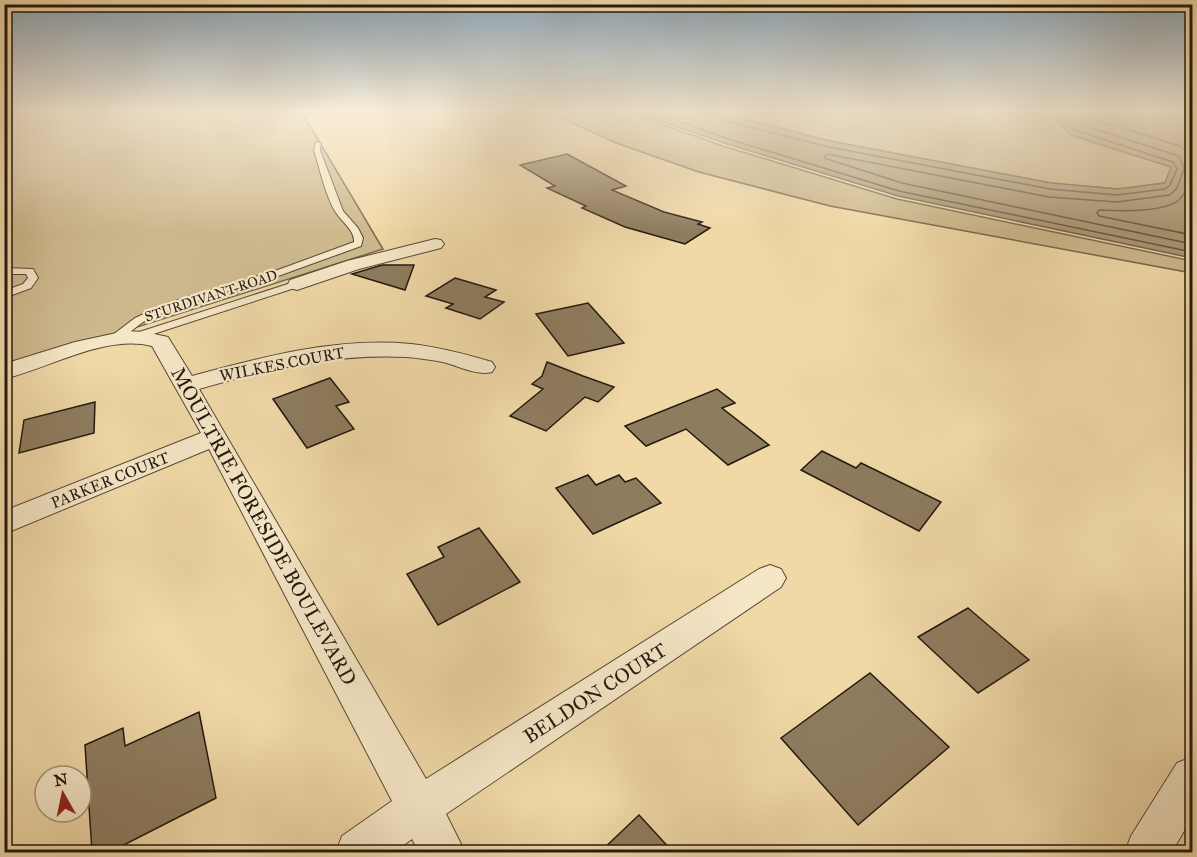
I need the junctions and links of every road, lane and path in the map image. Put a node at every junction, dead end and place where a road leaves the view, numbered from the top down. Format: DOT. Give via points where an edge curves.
graph roads {
  1 [pos="318,152"];
  2 [pos="435,244"];
  3 [pos="4,271"];
  4 [pos="297,284"];
  5 [pos="4,295"];
  6 [pos="124,338"];
  7 [pos="484,367"];
  8 [pos="4,372"];
  9 [pos="187,385"];
  10 [pos="216,437"];
  11 [pos="4,523"];
  12 [pos="770,578"];
  13 [pos="1192,778"];
  14 [pos="420,807"];
  15 [pos="358,852"];
  16 [pos="443,852"];
  17 [pos="1147,852"];
  1 -- 6 [label="lane" via="339,212 355,230 358,244 172,305 139,320"];
  2 -- 4 [label="street"];
  3 -- 5 [label="lane" via="30,271 33,278 27,286"];
  4 -- 6 [label="lane, STURDIVANT ROAD"];
  6 -- 8 [label="street"];
  6 -- 9 [label="street, MOULTRIE FORESIDE BOULEVARD" via="160,342"];
  7 -- 9 [label="street, WILKES COURT" via="415,350 352,350 278,361"];
  9 -- 10 [label="street, MOULTRIE FORESIDE BOULEVARD"];
  10 -- 11 [label="street, PARKER COURT"];
  10 -- 14 [label="street, MOULTRIE FORESIDE BOULEVARD"];
  12 -- 14 [label="street, BELDON COURT"];
  13 -- 17 [label="street"];
  14 -- 15 [label="street, BELDON COURT"];
  14 -- 16 [label="street, MOULTRIE FORESIDE BOULEVARD"];
}
